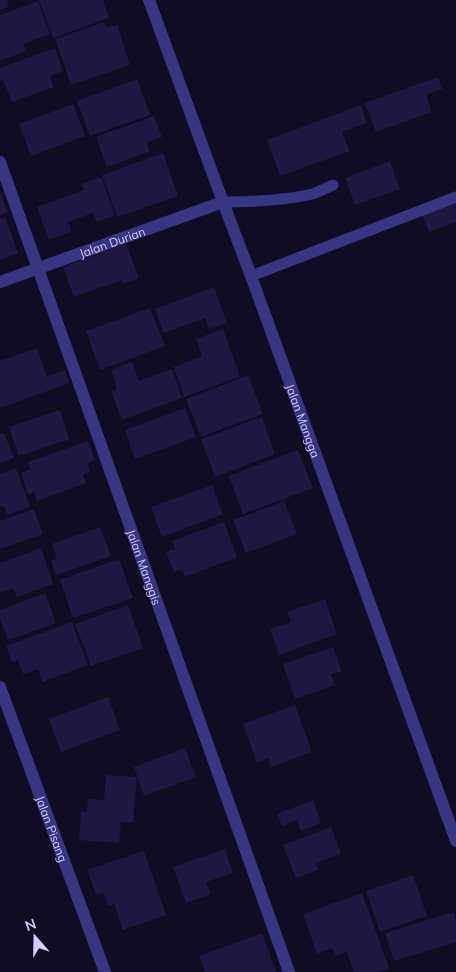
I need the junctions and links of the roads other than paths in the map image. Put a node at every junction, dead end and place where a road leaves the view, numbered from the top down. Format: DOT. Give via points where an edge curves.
graph roads {
  1 [pos="149,0"];
  2 [pos="0,162"];
  3 [pos="333,185"];
  4 [pos="456,198"];
  5 [pos="222,202"];
  6 [pos="38,268"];
  7 [pos="251,276"];
  8 [pos="0,282"];
  9 [pos="0,687"];
  10 [pos="456,841"];
  11 [pos="105,972"];
  12 [pos="288,972"];
  1 -- 5 [label="street, Jalan Mangga"];
  2 -- 6 [label="street, Jalan Manggis"];
  3 -- 5 [label="lane" via="313,194 290,198"];
  4 -- 7 [label="lane"];
  5 -- 6 [label="street, Jalan Durian"];
  5 -- 7 [label="street, Jalan Mangga"];
  6 -- 8 [label="street, Jalan Durian"];
  6 -- 12 [label="street, Jalan Manggis"];
  7 -- 10 [label="street, Jalan Mangga"];
  9 -- 11 [label="street, Jalan Pisang"];
}
